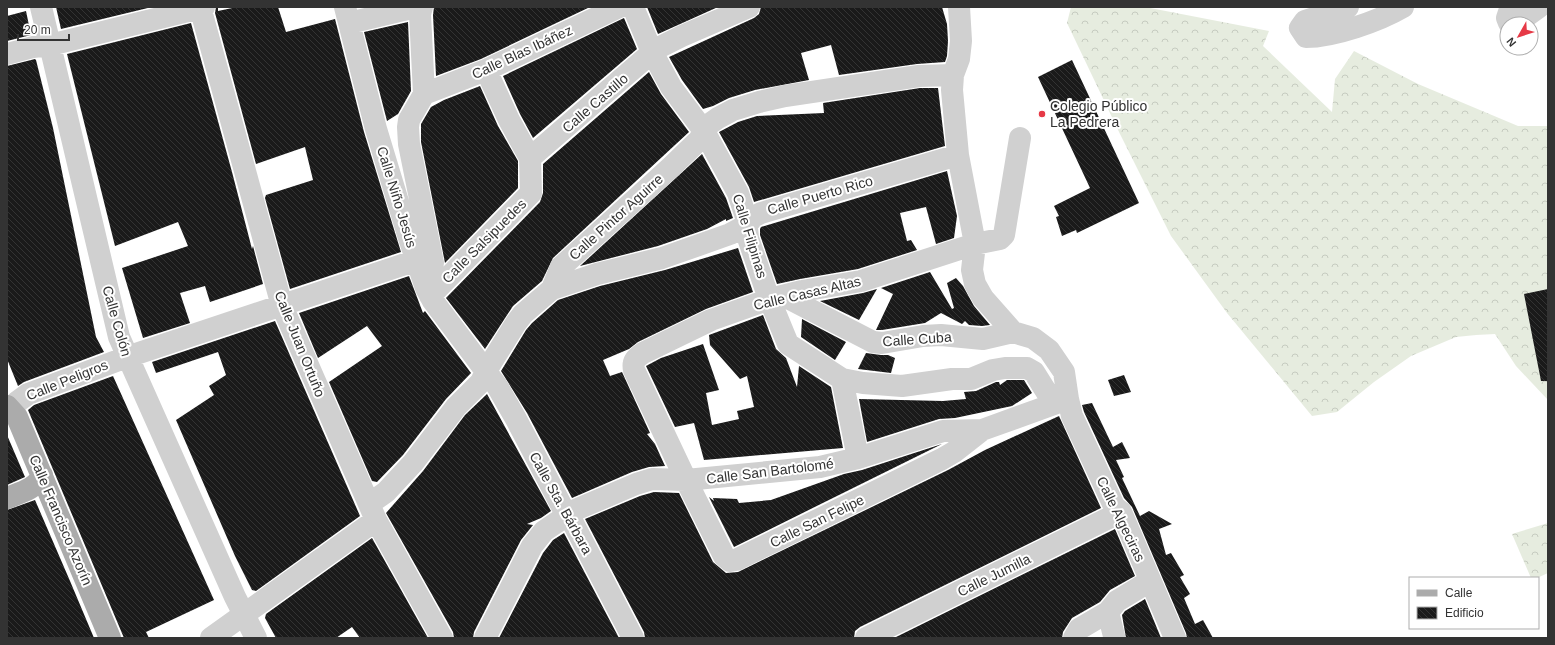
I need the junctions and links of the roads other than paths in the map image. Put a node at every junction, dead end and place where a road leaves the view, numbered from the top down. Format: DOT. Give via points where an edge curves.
graph roads {
  1 [pos="41,7"];
  2 [pos="202,7"];
  3 [pos="416,7"];
  4 [pos="422,7"];
  5 [pos="619,7"];
  6 [pos="633,7"];
  7 [pos="749,7"];
  8 [pos="959,7"];
  9 [pos="1348,7"];
  10 [pos="1403,7"];
  11 [pos="1514,7"];
  12 [pos="1539,7"];
  13 [pos="347,15"];
  14 [pos="50,45"];
  15 [pos="652,52"];
  16 [pos="7,54"];
  17 [pos="486,70"];
  18 [pos="954,76"];
  19 [pos="424,94"];
  20 [pos="704,131"];
  21 [pos="1020,138"];
  22 [pos="958,155"];
  23 [pos="530,158"];
  24 [pos="747,225"];
  25 [pos="975,244"];
  26 [pos="423,278"];
  27 [pos="552,289"];
  28 [pos="777,298"];
  29 [pos="282,306"];
  30 [pos="1013,332"];
  31 [pos="127,356"];
  32 [pos="486,371"];
  33 [pos="842,379"];
  34 [pos="7,386"];
  35 [pos="28,394"];
  36 [pos="1061,402"];
  37 [pos="9,408"];
  38 [pos="982,430"];
  39 [pos="858,458"];
  40 [pos="42,475"];
  41 [pos="686,480"];
  42 [pos="7,498"];
  43 [pos="373,512"];
  44 [pos="1121,512"];
  45 [pos="567,516"];
  46 [pos="1150,581"];
  47 [pos="1108,612"];
  48 [pos="243,616"];
  49 [pos="110,638"];
  50 [pos="211,638"];
  51 [pos="256,638"];
  52 [pos="442,638"];
  53 [pos="485,638"];
  54 [pos="633,638"];
  55 [pos="866,638"];
  56 [pos="1074,638"];
  57 [pos="1114,638"];
  58 [pos="1175,638"];
  1 -- 14 [label="street, Calle Colón"];
  2 -- 14 [label="street"];
  2 -- 29 [label="street, Calle Juan Ortuño"];
  3 -- 13 [label="street"];
  4 -- 19 [label="street" via="420,14"];
  5 -- 17 [label="street, Calle Blas Ibáñez"];
  6 -- 15 [label="street, Calle Filipinas"];
  7 -- 15 [label="street, Calle Castillo"];
  8 -- 18 [label="street" via="962,41"];
  9 -- 10 [label="street" via="1305,21 1300,28 1306,37 1328,34 1368,22"];
  11 -- 12 [label="street" via="1507,18 1509,23 1517,23"];
  13 -- 26 [label="street, Calle Niño Jesús" via="376,129"];
  14 -- 16 [label="street"];
  14 -- 31 [label="street, Calle Colón" via="115,322"];
  15 -- 20 [label="street, Calle Filipinas" via="671,88"];
  15 -- 23 [label="street, Calle Castillo"];
  17 -- 19 [label="street, Calle Blas Ibáñez"];
  17 -- 23 [label="street"];
  18 -- 20 [label="street, Calle Pintor Aguirre" via="919,76 785,96 733,110 712,122"];
  18 -- 22 [label="street" via="952,90"];
  19 -- 26 [label="street" via="408,126 409,144 432,263"];
  20 -- 24 [label="street, Calle Filipinas" via="738,193"];
  20 -- 27 [label="street, Calle Pintor Aguirre" via="696,143 670,168 561,267"];
  21 -- 25 [label="street, Calle Casas Altas" via="1004,235 1000,239"];
  22 -- 24 [label="street, Calle Puerto Rico" via="761,213 753,217"];
  22 -- 25 [label="street"];
  23 -- 26 [label="street, Calle Salsipuedes" via="531,193"];
  24 -- 27 [label="street, Calle Puerto Rico" via="730,234 662,258 597,274"];
  24 -- 28 [label="street, Calle Filipinas" via="748,238"];
  25 -- 28 [label="street, Calle Casas Altas" via="861,281"];
  25 -- 30 [label="street" via="972,270 975,284 983,298"];
  26 -- 29 [label="street, Calle Peligros"];
  26 -- 32 [label="street, Calle Niño Jesús"];
  27 -- 32 [label="street, Calle Pintor Aguirre" via="523,314"];
  28 -- 30 [label="street, Calle Cuba" via="882,344 922,336 983,339"];
  28 -- 33 [label="street, Calle Filipinas" via="788,344"];
  28 -- 41 [label="street, Calle Casas Altas" via="711,320 635,359 634,370"];
  29 -- 31 [label="street, Calle Peligros"];
  29 -- 43 [label="street, Calle Juan Ortuño"];
  30 -- 36 [label="street" via="1033,338 1049,350 1062,366 1064,372"];
  31 -- 35 [label="street, Calle Peligros"];
  31 -- 48 [label="street, Calle Colón"];
  32 -- 43 [label="street, Calle Pintor Aguirre" via="481,382 456,407 386,492"];
  32 -- 45 [label="street, Calle Sta. Bárbara" via="516,419"];
  33 -- 36 [label="street, Calle Filipinas" via="863,384 902,386 971,379 993,370 1022,367 1034,372"];
  33 -- 39 [label="street"];
  34 -- 35 [label="street" via="19,394"];
  35 -- 37 [label="street, Calle Peligros"];
  36 -- 38 [label="street, Calle San Bartolomé"];
  36 -- 44 [label="street, Calle Algeciras" via="1072,416 1114,506"];
  37 -- 40 [label="main road, Calle Francisco Azorín" via="17,417"];
  38 -- 39 [label="street, Calle San Bartolomé" via="943,431"];
  38 -- 41 [label="street, Calle San Felipe" via="942,459 733,561 724,556"];
  39 -- 41 [label="street, Calle San Bartolomé" via="820,468"];
  40 -- 42 [label="main road" via="34,486"];
  40 -- 49 [label="main road, Calle Francisco Azorín"];
  41 -- 45 [label="street, Calle San Bartolomé" via="652,479 575,510"];
  43 -- 48 [label="street, Calle Pintor Aguirre"];
  43 -- 52 [label="street, Calle Juan Ortuño"];
  44 -- 46 [label="street, Calle Algeciras"];
  44 -- 55 [label="street, Calle Jumilla"];
  45 -- 53 [label="street, Calle San Bartolomé" via="544,531 532,546"];
  45 -- 54 [label="street, Calle Sta. Bárbara"];
  46 -- 47 [label="street" via="1125,595"];
  46 -- 58 [label="street, Calle Algeciras"];
  47 -- 56 [label="street" via="1085,625"];
  47 -- 57 [label="street"];
  48 -- 50 [label="street, Calle Pintor Aguirre"];
  48 -- 51 [label="street, Calle Colón"];
}
